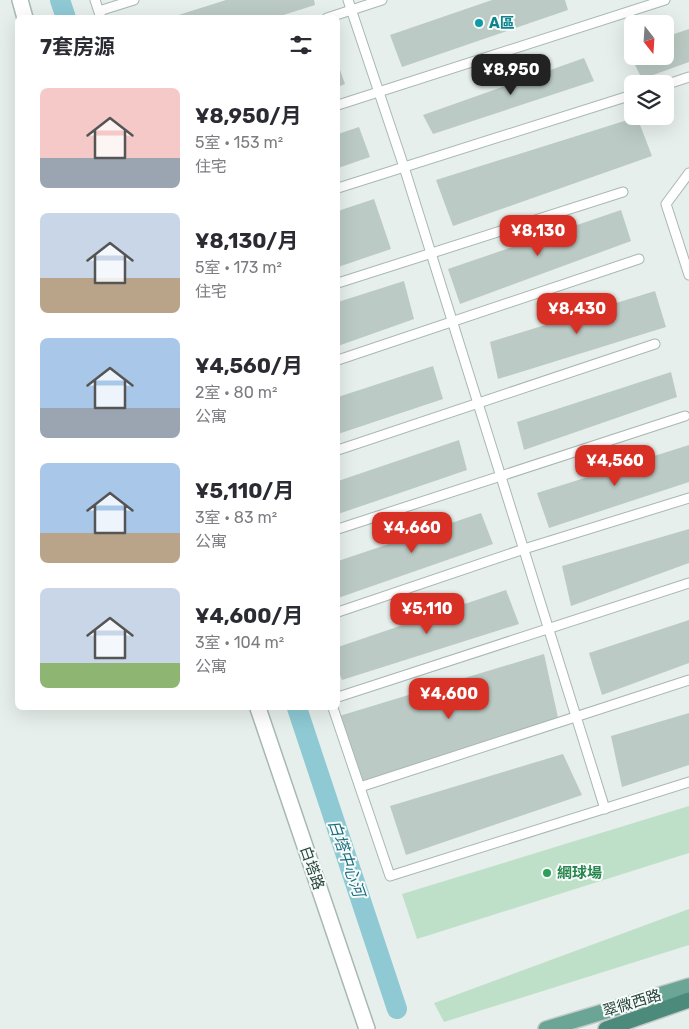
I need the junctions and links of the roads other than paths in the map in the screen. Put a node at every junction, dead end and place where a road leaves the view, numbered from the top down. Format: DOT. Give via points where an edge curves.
graph roads {
  1 [pos="20,0"];
  2 [pos="95,0"];
  3 [pos="134,0"];
  4 [pos="348,0"];
  5 [pos="382,0"];
  6 [pos="665,0"];
  7 [pos="351,10"];
  8 [pos="100,14"];
  9 [pos="25,15"];
  10 [pos="336,15"];
  11 [pos="689,77"];
  12 [pos="674,81"];
  13 [pos="379,92"];
  14 [pos="624,98"];
  15 [pos="340,104"];
  16 [pos="404,167"];
  17 [pos="689,172"];
  18 [pos="340,187"];
  19 [pos="622,192"];
  20 [pos="431,253"];
  21 [pos="639,258"];
  22 [pos="689,275"];
  23 [pos="340,282"];
  24 [pos="452,321"];
  25 [pos="655,344"];
  26 [pos="340,359"];
  27 [pos="478,403"];
  28 [pos="684,416"];
  29 [pos="340,449"];
  30 [pos="501,476"];
  31 [pos="689,498"];
  32 [pos="340,528"];
  33 [pos="524,549"];
  34 [pos="689,583"];
  35 [pos="340,611"];
  36 [pos="549,629"];
  37 [pos="689,680"];
  38 [pos="340,697"];
  39 [pos="259,710"];
  40 [pos="334,710"];
  41 [pos="576,716"];
  42 [pos="689,782"];
  43 [pos="360,787"];
  44 [pos="605,809"];
  45 [pos="689,986"];
  46 [pos="689,1000"];
  47 [pos="689,1005"];
  48 [pos="367,1029"];
  49 [pos="546,1029"];
  50 [pos="606,1029"];
  1 -- 9 [label="street"];
  2 -- 8 [label="lane"];
  3 -- 8 [label="lane"];
  4 -- 7 [label="lane"];
  5 -- 7 [label="lane"];
  6 -- 13 [label="lane"];
  7 -- 10 [label="lane"];
  7 -- 13 [label="lane"];
  11 -- 12 [label="lane"];
  13 -- 15 [label="lane"];
  13 -- 16 [label="lane"];
  14 -- 16 [label="lane"];
  16 -- 18 [label="lane"];
  16 -- 20 [label="lane"];
  17 -- 22 [label="lane" via="666,204"];
  19 -- 20 [label="lane"];
  20 -- 23 [label="lane"];
  20 -- 24 [label="lane"];
  21 -- 24 [label="lane"];
  24 -- 26 [label="lane"];
  24 -- 27 [label="lane"];
  25 -- 27 [label="lane"];
  27 -- 29 [label="lane"];
  27 -- 30 [label="lane"];
  28 -- 30 [label="lane"];
  30 -- 32 [label="lane"];
  30 -- 33 [label="lane"];
  31 -- 33 [label="lane"];
  33 -- 35 [label="lane"];
  33 -- 36 [label="lane"];
  34 -- 36 [label="lane"];
  36 -- 38 [label="lane"];
  36 -- 41 [label="lane"];
  37 -- 41 [label="lane"];
  39 -- 48 [label="street, 白塔路"];
  40 -- 43 [label="lane"];
  41 -- 43 [label="lane"];
  41 -- 44 [label="lane"];
  42 -- 44 [label="lane"];
  43 -- 44 [label="lane" via="390,876"];
  45 -- 49 [label="main road, 翠微西路"];
  46 -- 50 [label="highway"];
  47 -- 50 [label="highway"];
}
